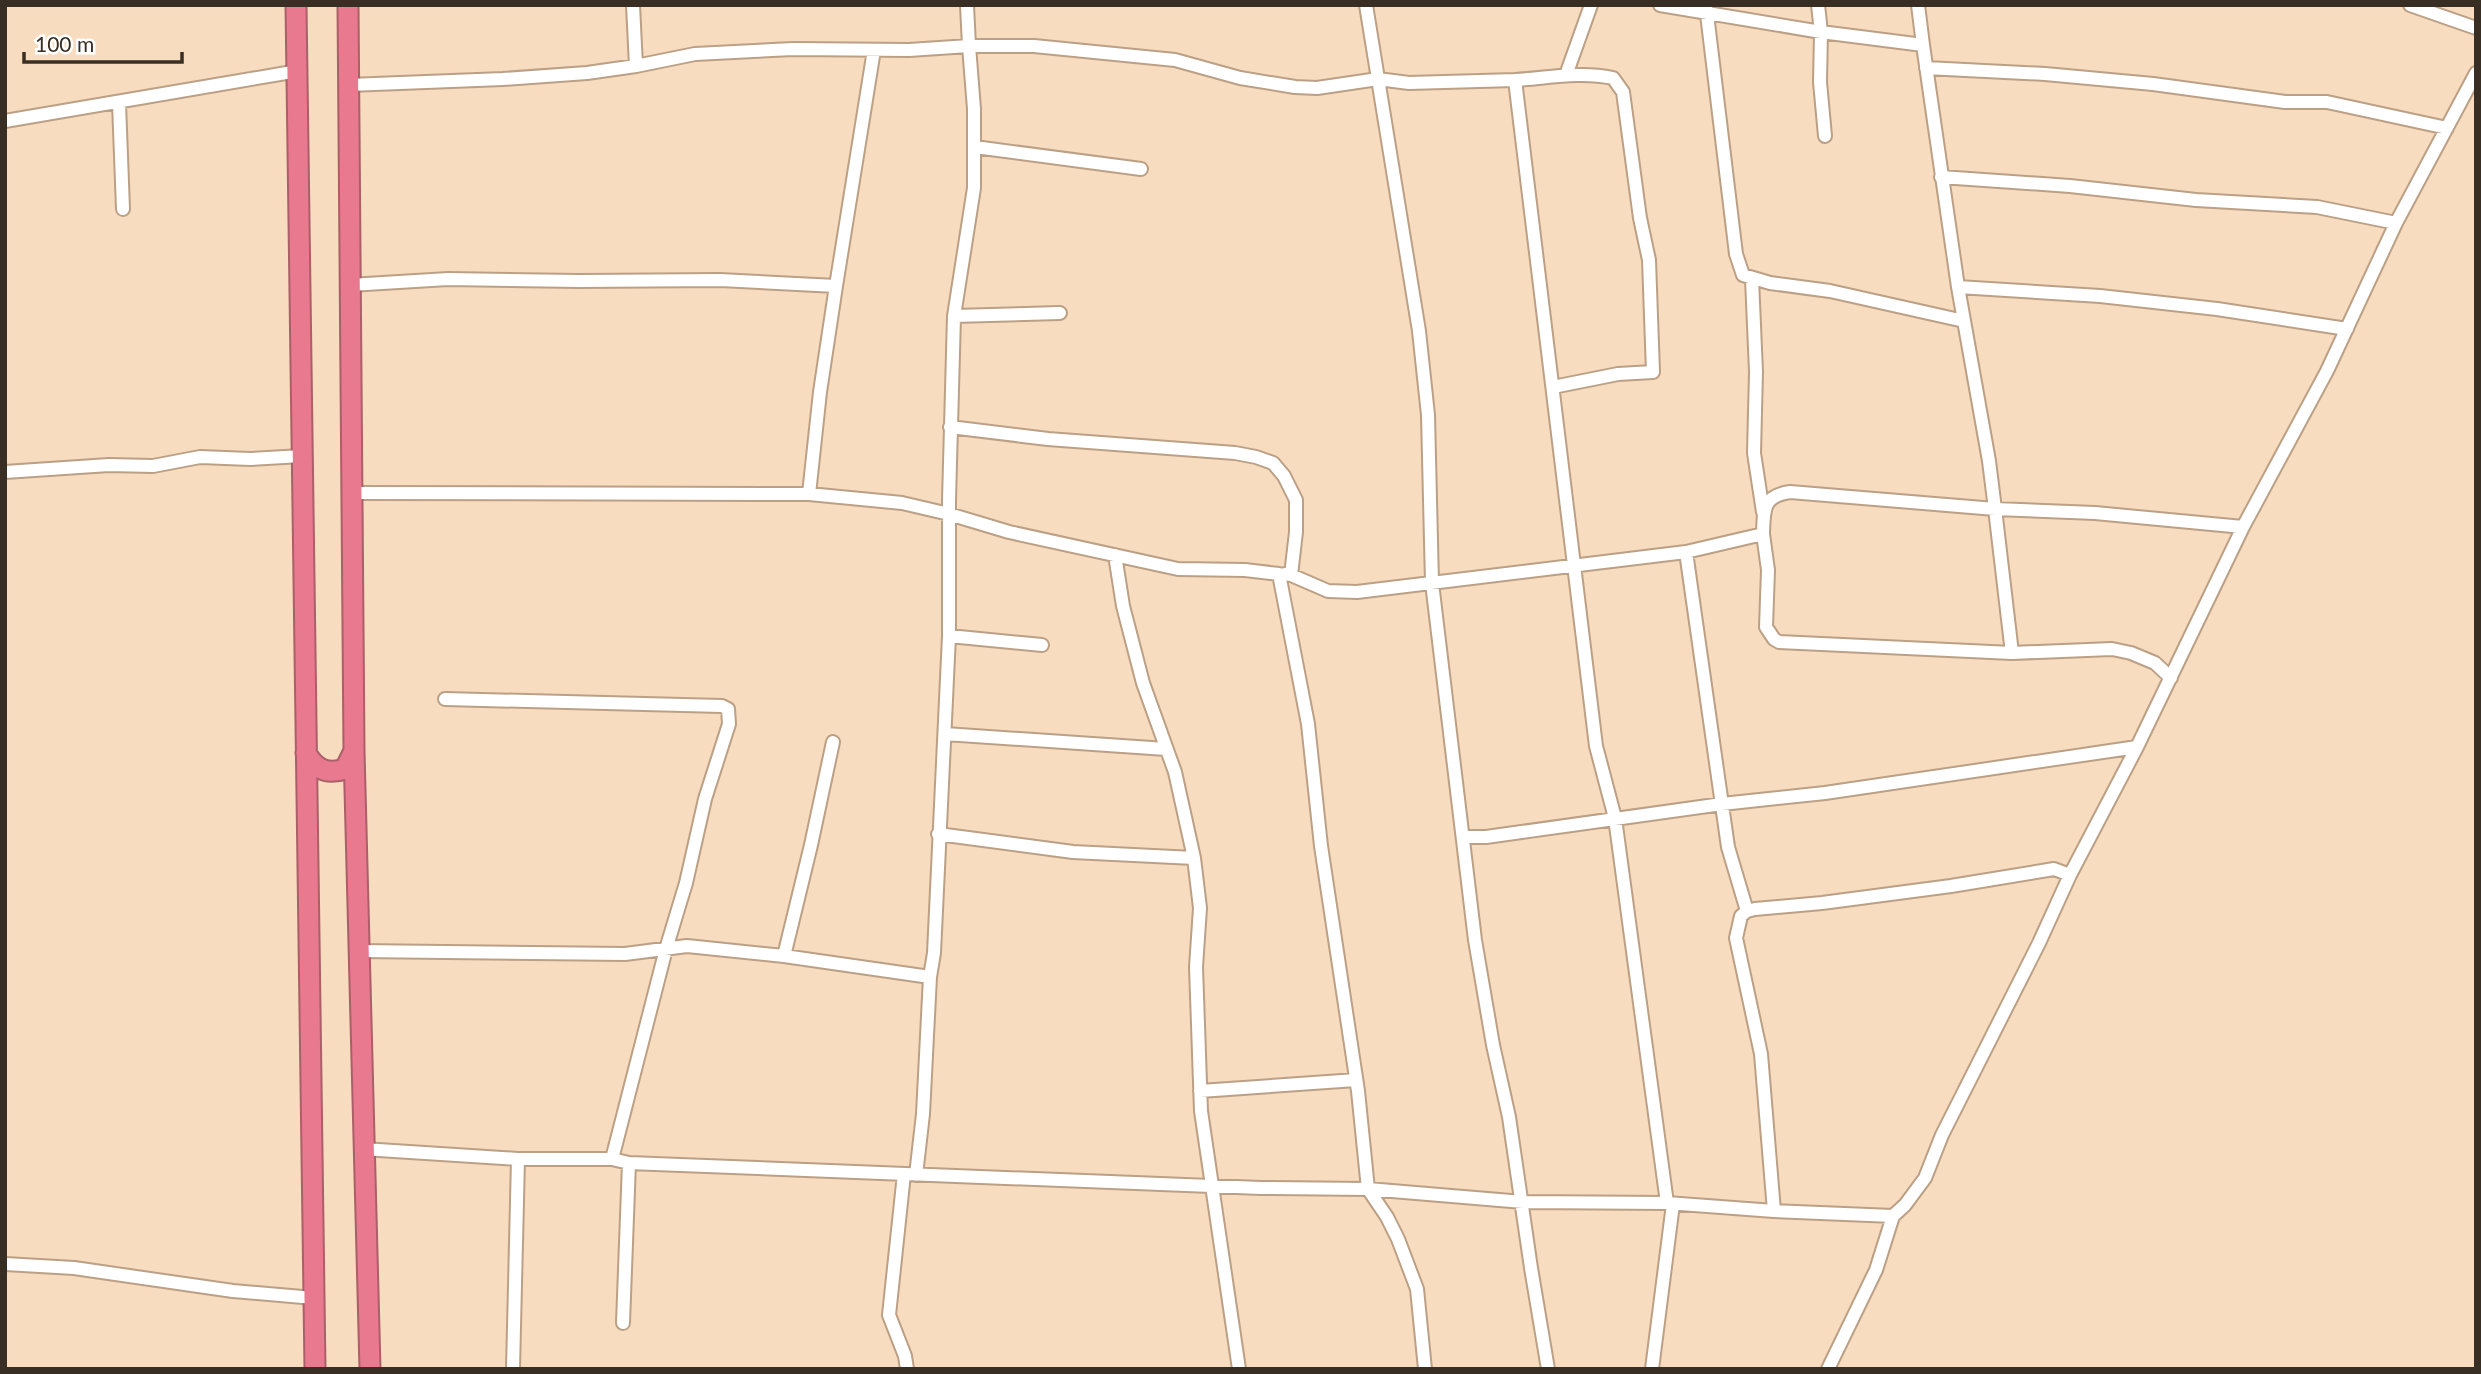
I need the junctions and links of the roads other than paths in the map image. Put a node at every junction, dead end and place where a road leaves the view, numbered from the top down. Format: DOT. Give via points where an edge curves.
graph roads {
  1 [pos="296,5"];
  2 [pos="348,5"];
  3 [pos="633,5"];
  4 [pos="967,5"];
  5 [pos="1366,5"];
  6 [pos="1591,5"];
  7 [pos="1660,5"];
  8 [pos="1818,5"];
  9 [pos="1918,5"];
  10 [pos="2410,5"];
  11 [pos="1707,8"];
  12 [pos="2476,28"];
  13 [pos="1821,32"];
  14 [pos="1923,45"];
  15 [pos="969,46"];
  16 [pos="874,50"];
  17 [pos="636,66"];
  18 [pos="1926,68"];
  19 [pos="298,71"];
  20 [pos="2476,73"];
  21 [pos="1566,75"];
  22 [pos="1378,79"];
  23 [pos="1515,80"];
  24 [pos="349,85"];
  25 [pos="119,103"];
  26 [pos="5,121"];
  27 [pos="2447,128"];
  28 [pos="1825,136"];
  29 [pos="975,147"];
  30 [pos="1141,169"];
  31 [pos="1941,177"];
  32 [pos="122,209"];
  33 [pos="2396,223"];
  34 [pos="1752,279"];
  35 [pos="350,285"];
  36 [pos="836,286"];
  37 [pos="1958,287"];
  38 [pos="1059,313"];
  39 [pos="954,316"];
  40 [pos="1964,321"];
  41 [pos="2347,329"];
  42 [pos="1553,387"];
  43 [pos="950,427"];
  44 [pos="302,456"];
  45 [pos="5,472"];
  46 [pos="351,494"];
  47 [pos="809,494"];
  48 [pos="1995,509"];
  49 [pos="949,514"];
  50 [pos="1764,516"];
  51 [pos="2243,527"];
  52 [pos="1763,534"];
  53 [pos="1686,552"];
  54 [pos="1115,555"];
  55 [pos="1575,566"];
  56 [pos="1285,574"];
  57 [pos="1432,583"];
  58 [pos="948,635"];
  59 [pos="1042,645"];
  60 [pos="2012,653"];
  61 [pos="2171,678"];
  62 [pos="445,699"];
  63 [pos="945,734"];
  64 [pos="833,742"];
  65 [pos="2137,747"];
  66 [pos="1166,749"];
  67 [pos="354,751"];
  68 [pos="306,753"];
  69 [pos="1722,804"];
  70 [pos="1615,818"];
  71 [pos="938,834"];
  72 [pos="1463,837"];
  73 [pos="1194,858"];
  74 [pos="2070,875"];
  75 [pos="1747,911"];
  76 [pos="666,950"];
  77 [pos="358,951"];
  78 [pos="784,956"];
  79 [pos="930,977"];
  80 [pos="1356,1080"];
  81 [pos="1200,1091"];
  82 [pos="363,1149"];
  83 [pos="518,1159"];
  84 [pos="612,1159"];
  85 [pos="629,1163"];
  86 [pos="910,1175"];
  87 [pos="1213,1185"];
  88 [pos="1368,1189"];
  89 [pos="1523,1202"];
  90 [pos="1670,1203"];
  91 [pos="1774,1211"];
  92 [pos="1893,1216"];
  93 [pos="5,1264"];
  94 [pos="314,1298"];
  95 [pos="623,1323"];
  96 [pos="315,1369"];
  97 [pos="370,1369"];
  98 [pos="513,1369"];
  99 [pos="907,1369"];
  100 [pos="1239,1369"];
  101 [pos="1424,1369"];
  102 [pos="1548,1369"];
  103 [pos="1652,1369"];
  104 [pos="1828,1369"];
  1 -- 19 [label="highway"];
  2 -- 24 [label="highway"];
  3 -- 17 [label="street"];
  4 -- 15 [label="street"];
  5 -- 22 [label="street"];
  6 -- 21 [label="street"];
  7 -- 11 [label="street"];
  8 -- 13 [label="street"];
  9 -- 14 [label="street"];
  10 -- 12 [label="street"];
  11 -- 13 [label="street"];
  11 -- 34 [label="street" via="1736,254 1743,275"];
  13 -- 14 [label="street"];
  13 -- 28 [label="street"];
  14 -- 18 [label="street"];
  15 -- 16 [label="street"];
  15 -- 22 [label="street" via="1175,60 1296,87"];
  15 -- 29 [label="street"];
  16 -- 17 [label="street" via="695,54"];
  16 -- 36 [label="street"];
  17 -- 24 [label="street" via="503,79"];
  18 -- 27 [label="street" via="2153,83 2285,102 2327,102"];
  18 -- 31 [label="street"];
  19 -- 25 [label="street"];
  19 -- 44 [label="highway"];
  20 -- 27 [label="street"];
  21 -- 23 [label="street"];
  21 -- 42 [label="street" via="1613,78 1623,92 1649,260 1653,372"];
  22 -- 23 [label="street" via="1409,83"];
  22 -- 57 [label="street" via="1427,403"];
  23 -- 42 [label="street"];
  24 -- 35 [label="highway"];
  25 -- 26 [label="street"];
  25 -- 32 [label="street"];
  27 -- 33 [label="street"];
  29 -- 30 [label="street"];
  29 -- 39 [label="street" via="974,188"];
  31 -- 33 [label="street" via="2318,207"];
  31 -- 37 [label="street"];
  33 -- 41 [label="street"];
  34 -- 40 [label="street"];
  34 -- 50 [label="street" via="1754,453"];
  35 -- 36 [label="street" via="448,278 720,280"];
  35 -- 46 [label="highway"];
  36 -- 47 [label="street"];
  37 -- 40 [label="street"];
  37 -- 41 [label="street" via="2100,296"];
  38 -- 39 [label="street"];
  39 -- 43 [label="street"];
  40 -- 48 [label="street"];
  41 -- 51 [label="street"];
  42 -- 55 [label="street"];
  43 -- 49 [label="street"];
  43 -- 56 [label="street" via="1235,453 1273,463 1296,500 1296,532"];
  44 -- 45 [label="street" via="200,457 153,466"];
  44 -- 68 [label="highway"];
  46 -- 47 [label="street"];
  46 -- 67 [label="highway"];
  47 -- 49 [label="street" via="876,499"];
  48 -- 50 [label="street" via="1790,492 1769,500"];
  48 -- 51 [label="street"];
  48 -- 60 [label="street"];
  49 -- 54 [label="street"];
  49 -- 58 [label="street"];
  50 -- 52 [label="street"];
  51 -- 61 [label="street"];
  52 -- 53 [label="street"];
  52 -- 60 [label="street" via="1768,569 1766,627 1779,642"];
  53 -- 55 [label="street"];
  53 -- 69 [label="street"];
  54 -- 56 [label="street" via="1178,569"];
  54 -- 66 [label="street" via="1133,645"];
  55 -- 57 [label="street"];
  55 -- 70 [label="street" via="1597,746"];
  56 -- 57 [label="street" via="1328,591"];
  56 -- 80 [label="street"];
  57 -- 72 [label="street"];
  58 -- 59 [label="street"];
  58 -- 63 [label="street"];
  60 -- 61 [label="street" via="2112,649 2155,663"];
  61 -- 65 [label="street"];
  62 -- 76 [label="street" via="728,709 729,724"];
  63 -- 66 [label="street"];
  63 -- 71 [label="street"];
  64 -- 78 [label="street"];
  65 -- 69 [label="street"];
  65 -- 74 [label="street"];
  66 -- 73 [label="street"];
  67 -- 68 [label="highway" via="345,769 330,772 317,768"];
  67 -- 77 [label="highway"];
  68 -- 94 [label="highway"];
  69 -- 70 [label="street"];
  69 -- 75 [label="street" via="1728,847"];
  70 -- 72 [label="street"];
  70 -- 90 [label="street"];
  71 -- 73 [label="street" via="1073,852"];
  71 -- 79 [label="street"];
  72 -- 89 [label="street" via="1475,940"];
  73 -- 81 [label="street" via="1200,908 1196,967"];
  74 -- 75 [label="street" via="2054,869"];
  74 -- 92 [label="street" via="1925,1178"];
  75 -- 91 [label="street" via="1737,926 1736,938 1761,1054"];
  76 -- 77 [label="street" via="625,954"];
  76 -- 78 [label="street" via="687,946"];
  76 -- 84 [label="street"];
  77 -- 82 [label="highway"];
  78 -- 79 [label="street"];
  79 -- 86 [label="street" via="925,1091"];
  80 -- 81 [label="street"];
  80 -- 88 [label="street"];
  81 -- 87 [label="street"];
  82 -- 83 [label="street"];
  82 -- 97 [label="highway"];
  83 -- 84 [label="street"];
  83 -- 98 [label="street"];
  84 -- 85 [label="street"];
  85 -- 86 [label="street"];
  85 -- 95 [label="street"];
  86 -- 87 [label="street"];
  86 -- 99 [label="street" via="889,1315"];
  87 -- 88 [label="street"];
  87 -- 100 [label="street"];
  88 -- 89 [label="street"];
  88 -- 101 [label="street" via="1388,1217 1417,1289"];
  89 -- 90 [label="street"];
  89 -- 102 [label="street"];
  90 -- 91 [label="street"];
  90 -- 103 [label="street"];
  91 -- 92 [label="street"];
  92 -- 104 [label="street" via="1876,1270"];
  93 -- 94 [label="street" via="74,1268"];
  94 -- 96 [label="highway"];
}
